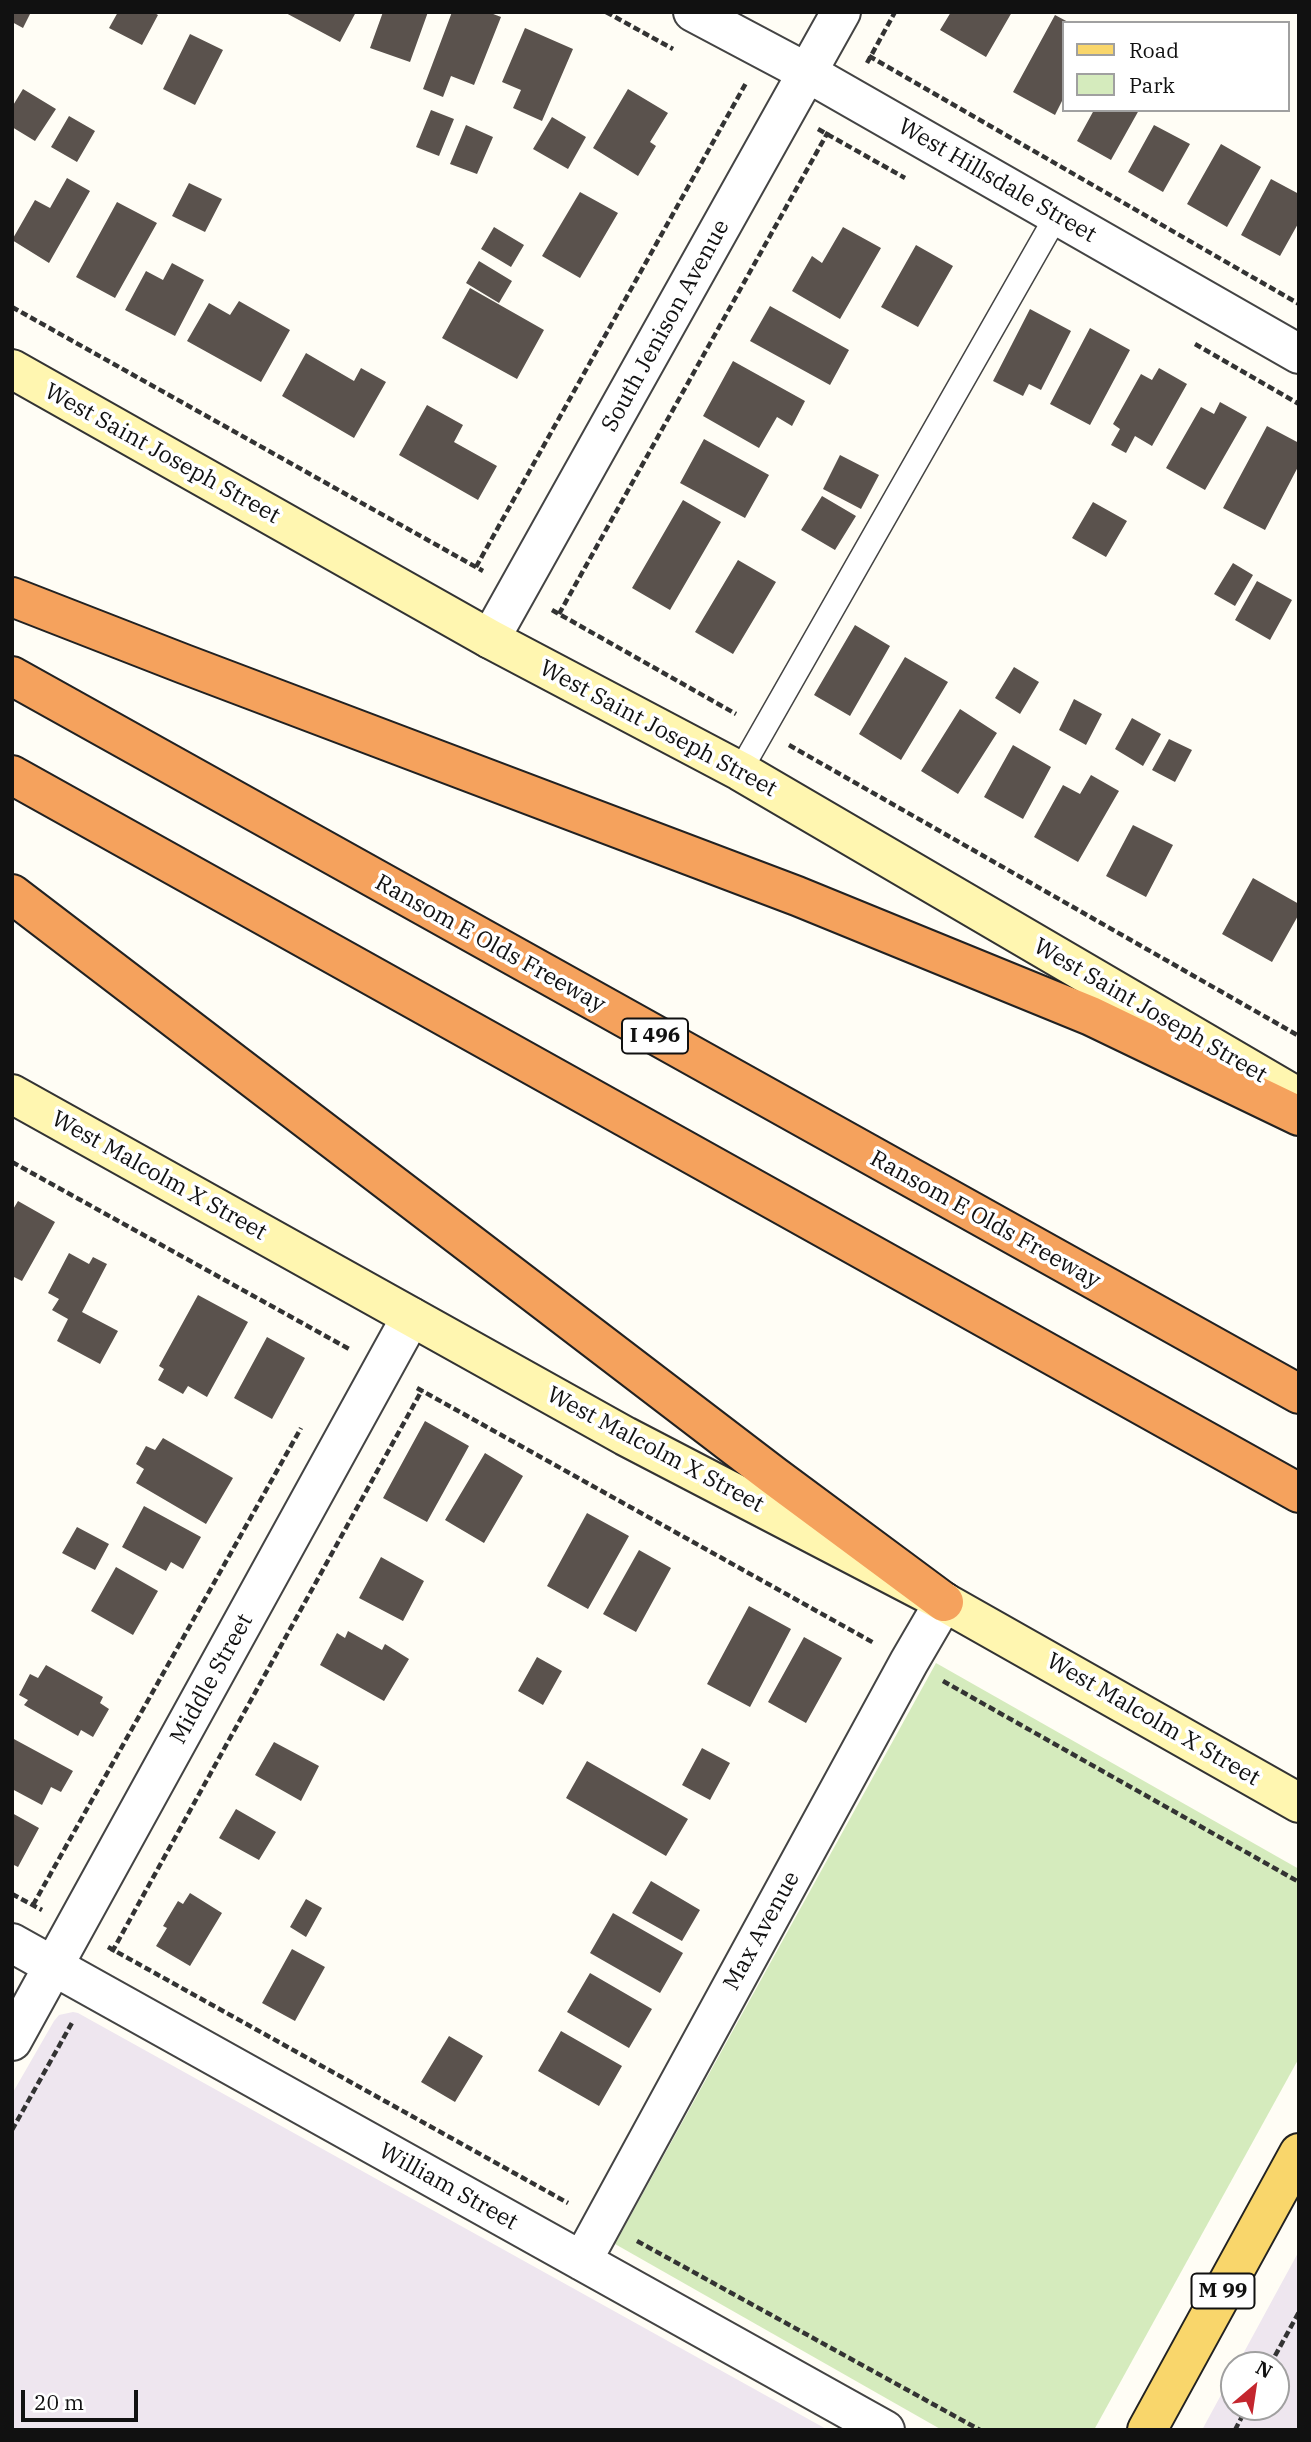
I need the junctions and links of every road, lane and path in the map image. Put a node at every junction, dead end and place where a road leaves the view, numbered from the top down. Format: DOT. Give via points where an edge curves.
graph roads {
  1 [pos="606,12"];
  2 [pos="693,12"];
  3 [pos="895,12"];
  4 [pos="835,23"];
  5 [pos="675,50"];
  6 [pos="764,50"];
  7 [pos="870,57"];
  8 [pos="808,73"];
  9 [pos="732,81"];
  10 [pos="744,87"];
  11 [pos="848,96"];
  12 [pos="787,111"];
  13 [pos="827,134"];
  14 [pos="909,180"];
  15 [pos="1057,215"];
  16 [pos="1299,304"];
  17 [pos="12,307"];
  18 [pos="1191,341"];
  19 [pos="1299,354"];
  20 [pos="12,369"];
  21 [pos="1299,404"];
  22 [pos="476,567"];
  23 [pos="518,591"];
  24 [pos="12,597"];
  25 [pos="559,614"];
  26 [pos="490,639"];
  27 [pos="12,676"];
  28 [pos="764,730"];
  29 [pos="740,771"];
  30 [pos="12,775"];
  31 [pos="12,894"];
  32 [pos="1299,1036"];
  33 [pos="12,1094"];
  34 [pos="1299,1098"];
  35 [pos="1299,1116"];
  36 [pos="12,1162"];
  37 [pos="411,1317"];
  38 [pos="382,1368"];
  39 [pos="422,1391"];
  40 [pos="1299,1394"];
  41 [pos="305,1420"];
  42 [pos="1299,1493"];
  43 [pos="944,1602"];
  44 [pos="909,1662"];
  45 [pos="1299,1803"];
  46 [pos="1299,1882"];
  47 [pos="12,1894"];
  48 [pos="33,1905"];
  49 [pos="75,1928"];
  50 [pos="20,1929"];
  51 [pos="113,1950"];
  52 [pos="54,1966"];
  53 [pos="92,1988"];
  54 [pos="12,2041"];
  55 [pos="12,2130"];
  56 [pos="1299,2153"];
  57 [pos="603,2222"];
  58 [pos="582,2261"];
  59 [pos="1299,2312"];
  60 [pos="1278,2351"];
  61 [pos="885,2430"];
  62 [pos="980,2430"];
  63 [pos="1147,2430"];
  1 -- 5 [label="path"];
  2 -- 6 [label="street, West Hillsdale Street"];
  3 -- 7 [label="path"];
  4 -- 7 [label="path"];
  4 -- 8 [label="street, South Jenison Avenue"];
  6 -- 8 [label="street, West Hillsdale Street"];
  6 -- 10 [label="path"];
  7 -- 11 [label="path"];
  7 -- 16 [label="path"];
  8 -- 11 [label="street, West Hillsdale Street"];
  8 -- 12 [label="street, South Jenison Avenue"];
  9 -- 10 [label="path"];
  10 -- 12 [label="path"];
  10 -- 22 [label="path"];
  11 -- 13 [label="path"];
  11 -- 15 [label="street, West Hillsdale Street"];
  12 -- 13 [label="path"];
  12 -- 23 [label="street, South Jenison Avenue"];
  13 -- 14 [label="path"];
  13 -- 25 [label="path"];
  15 -- 19 [label="street, West Hillsdale Street"];
  15 -- 28 [label="lane"];
  17 -- 22 [label="path"];
  18 -- 21 [label="path"];
  20 -- 26 [label="main road, West Saint Joseph Street"];
  22 -- 23 [label="path"];
  23 -- 25 [label="path"];
  23 -- 26 [label="street, South Jenison Avenue"];
  24 -- 35 [label="highway" via="809,901 1091,1016"];
  25 -- 28 [label="path"];
  26 -- 29 [label="main road, West Saint Joseph Street"];
  27 -- 40 [label="highway, Ransom E Olds Freeway / I 496"];
  28 -- 29 [label="lane"];
  28 -- 32 [label="path"];
  29 -- 34 [label="main road, West Saint Joseph Street"];
  30 -- 42 [label="highway"];
  31 -- 43 [label="highway"];
  33 -- 37 [label="main road, West Malcolm X Street"];
  36 -- 38 [label="path"];
  37 -- 38 [label="street, Middle Street"];
  37 -- 43 [label="main road, West Malcolm X Street" via="625,1436"];
  38 -- 39 [label="path"];
  38 -- 49 [label="street, Middle Street"];
  39 -- 44 [label="path"];
  39 -- 51 [label="path"];
  41 -- 48 [label="path"];
  43 -- 44 [label="street, Max Avenue"];
  43 -- 45 [label="main road, West Malcolm X Street"];
  44 -- 46 [label="path"];
  44 -- 57 [label="street, Max Avenue"];
  47 -- 48 [label="path"];
  48 -- 49 [label="path"];
  48 -- 50 [label="path"];
  49 -- 51 [label="path"];
  49 -- 52 [label="street, Middle Street"];
  50 -- 52 [label="street, William Street"];
  51 -- 53 [label="path"];
  51 -- 57 [label="path"];
  52 -- 53 [label="street, William Street"];
  52 -- 54 [label="street, Middle Street"];
  53 -- 55 [label="path"];
  53 -- 58 [label="street, William Street"];
  56 -- 63 [label="main road, M 99"];
  57 -- 58 [label="street, Max Avenue"];
  57 -- 62 [label="path"];
  58 -- 61 [label="street, William Street"];
  59 -- 60 [label="path"];
}
